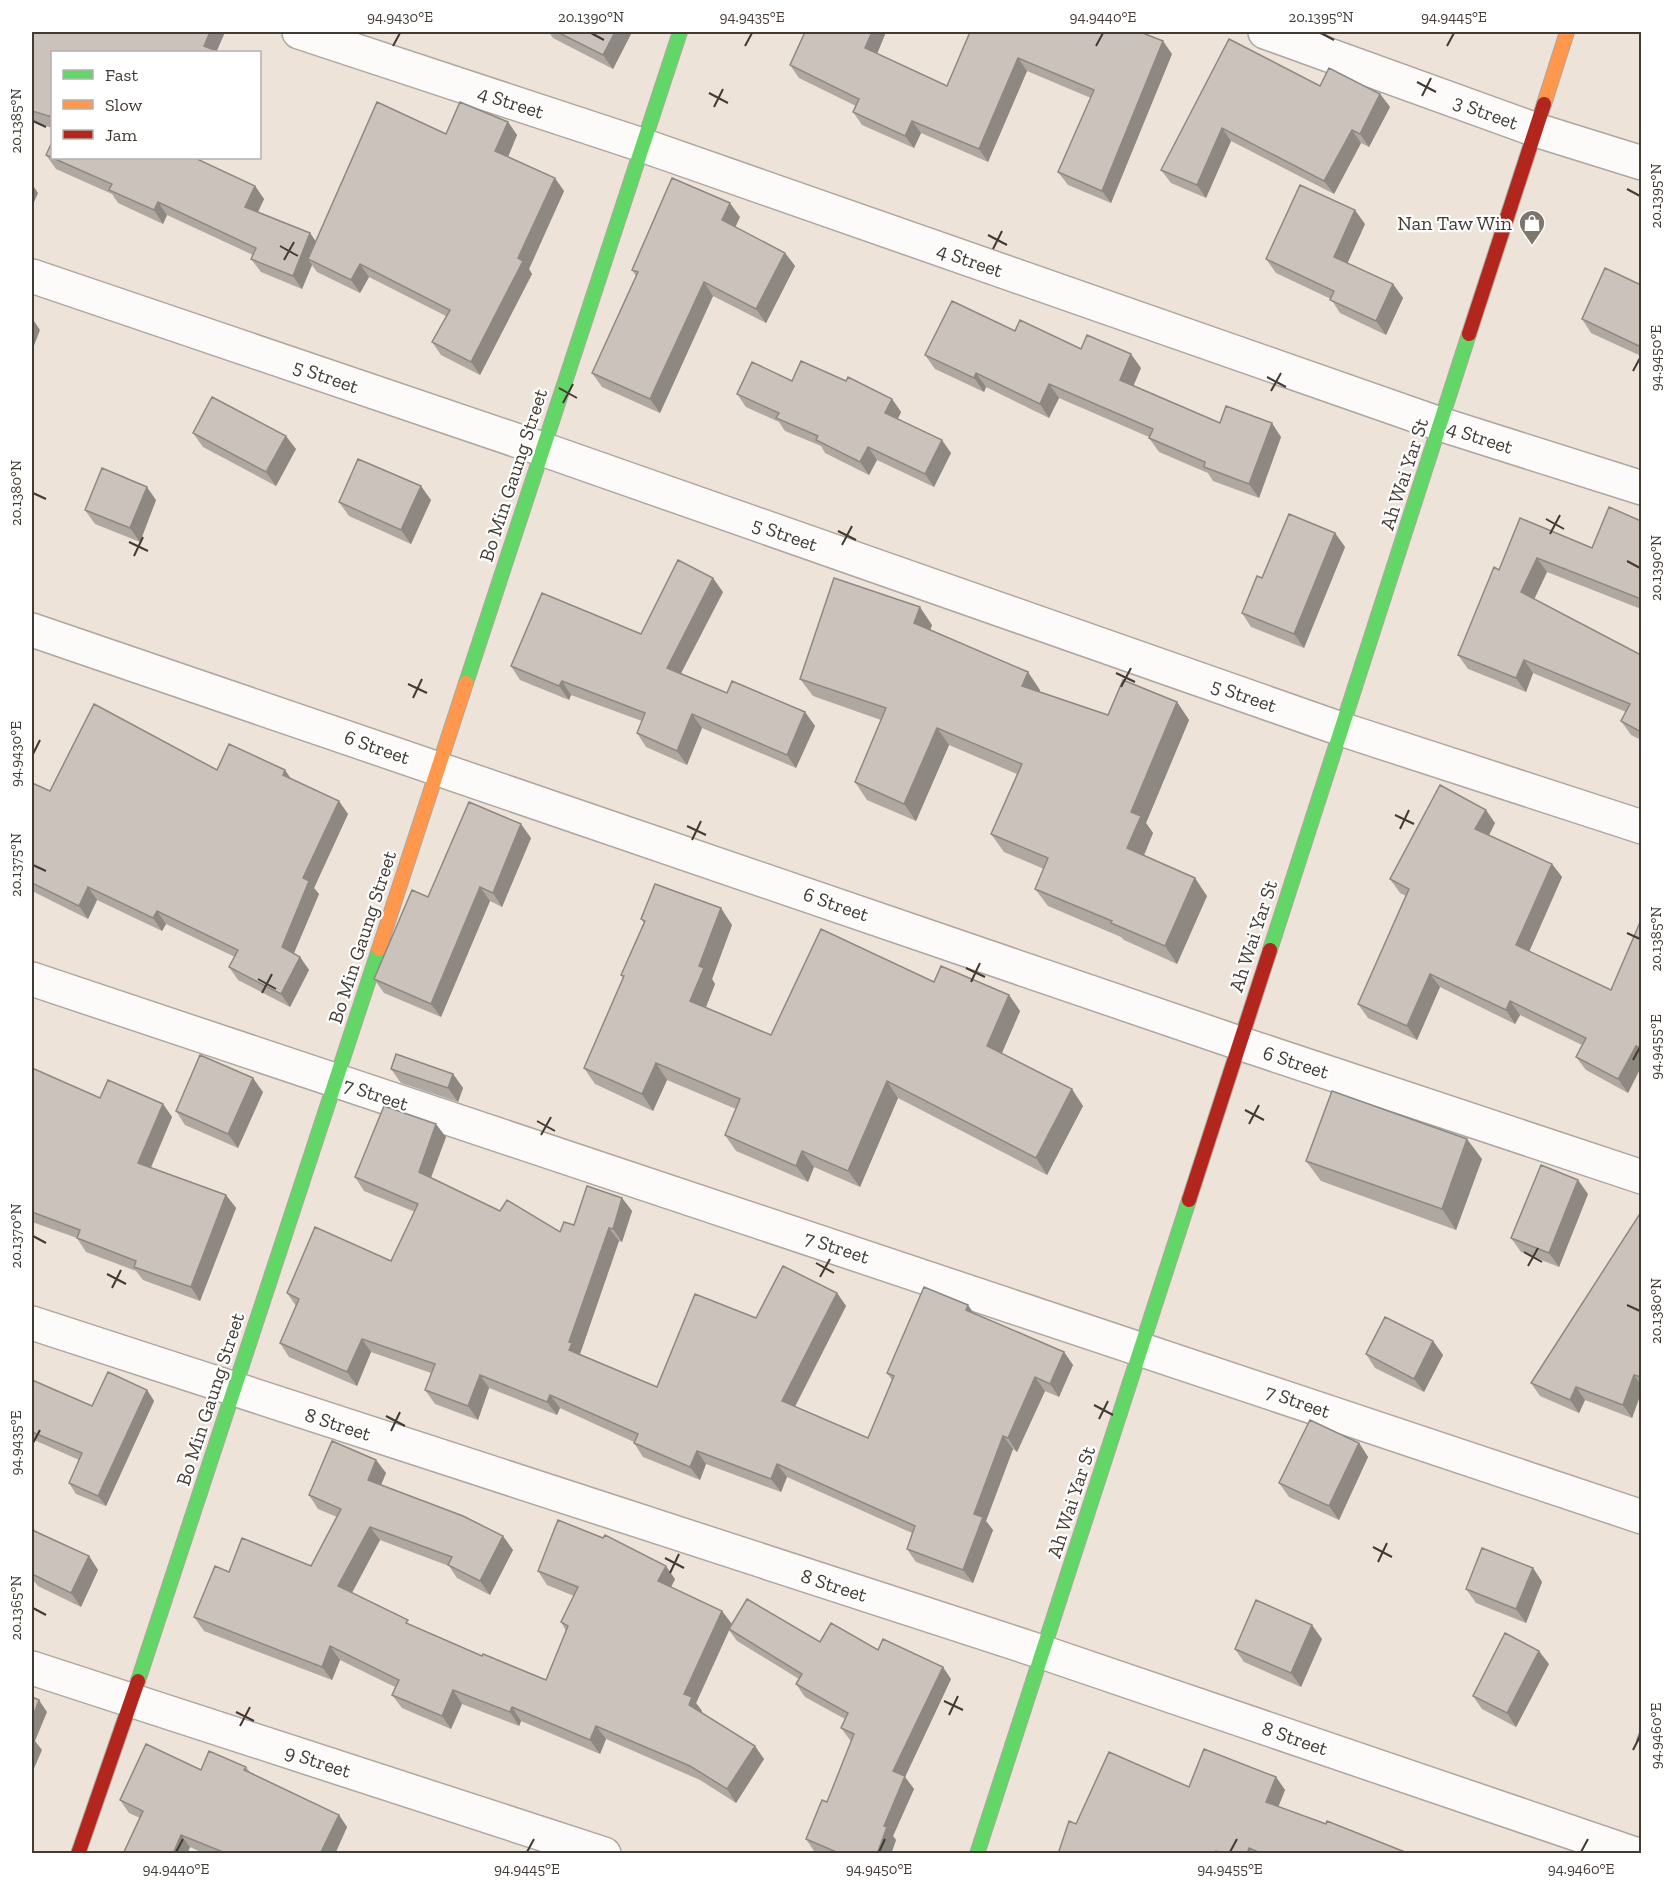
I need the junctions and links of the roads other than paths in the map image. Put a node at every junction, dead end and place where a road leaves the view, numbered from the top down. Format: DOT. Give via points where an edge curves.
graph roads {
  1 [pos="299,32"];
  2 [pos="680,32"];
  3 [pos="1264,32"];
  4 [pos="1567,32"];
  5 [pos="1536,130"];
  6 [pos="642,146"];
  7 [pos="1641,163"];
  8 [pos="32,276"];
  9 [pos="1440,424"];
  10 [pos="542,449"];
  11 [pos="1641,488"];
  12 [pos="32,630"];
  13 [pos="1341,729"];
  14 [pos="438,767"];
  15 [pos="1641,827"];
  16 [pos="32,979"];
  17 [pos="1239,1043"];
  18 [pos="335,1080"];
  19 [pos="1641,1177"];
  20 [pos="32,1323"];
  21 [pos="1141,1348"];
  22 [pos="234,1390"];
  23 [pos="1641,1517"];
  24 [pos="1042,1652"];
  25 [pos="32,1668"];
  26 [pos="131,1702"];
  27 [pos="78,1854"];
  28 [pos="604,1854"];
  29 [pos="977,1854"];
  30 [pos="1635,1854"];
  1 -- 6 [label="street, 4 Street"];
  2 -- 6 [label="street, Bo Min Gaung Street"];
  3 -- 5 [label="street, 3 Street"];
  4 -- 5 [label="street, Ah Wai Yar St"];
  5 -- 7 [label="street, 3 Street"];
  5 -- 9 [label="street, Ah Wai Yar St"];
  6 -- 9 [label="street, 4 Street"];
  6 -- 10 [label="street, Bo Min Gaung Street"];
  8 -- 10 [label="street, 5 Street"];
  9 -- 11 [label="street, 4 Street"];
  9 -- 13 [label="street, Ah Wai Yar St"];
  10 -- 13 [label="street, 5 Street"];
  10 -- 14 [label="street, Bo Min Gaung Street"];
  12 -- 14 [label="street, 6 Street"];
  13 -- 15 [label="street, 5 Street"];
  13 -- 17 [label="street, Ah Wai Yar St"];
  14 -- 17 [label="street, 6 Street"];
  14 -- 18 [label="street, Bo Min Gaung Street"];
  16 -- 18 [label="street, 7 Street"];
  17 -- 19 [label="street, 6 Street"];
  17 -- 21 [label="street, Ah Wai Yar St"];
  18 -- 21 [label="street, 7 Street"];
  18 -- 22 [label="street, Bo Min Gaung Street"];
  20 -- 22 [label="street, 8 Street"];
  21 -- 23 [label="street, 7 Street"];
  21 -- 24 [label="street, Ah Wai Yar St"];
  22 -- 24 [label="street, 8 Street"];
  22 -- 26 [label="street, Bo Min Gaung Street"];
  24 -- 29 [label="street, Ah Wai Yar St"];
  24 -- 30 [label="street, 8 Street"];
  25 -- 26 [label="street, 9 Street"];
  26 -- 27 [label="street, Bo Min Gaung Street"];
  26 -- 28 [label="street, 9 Street"];
}
